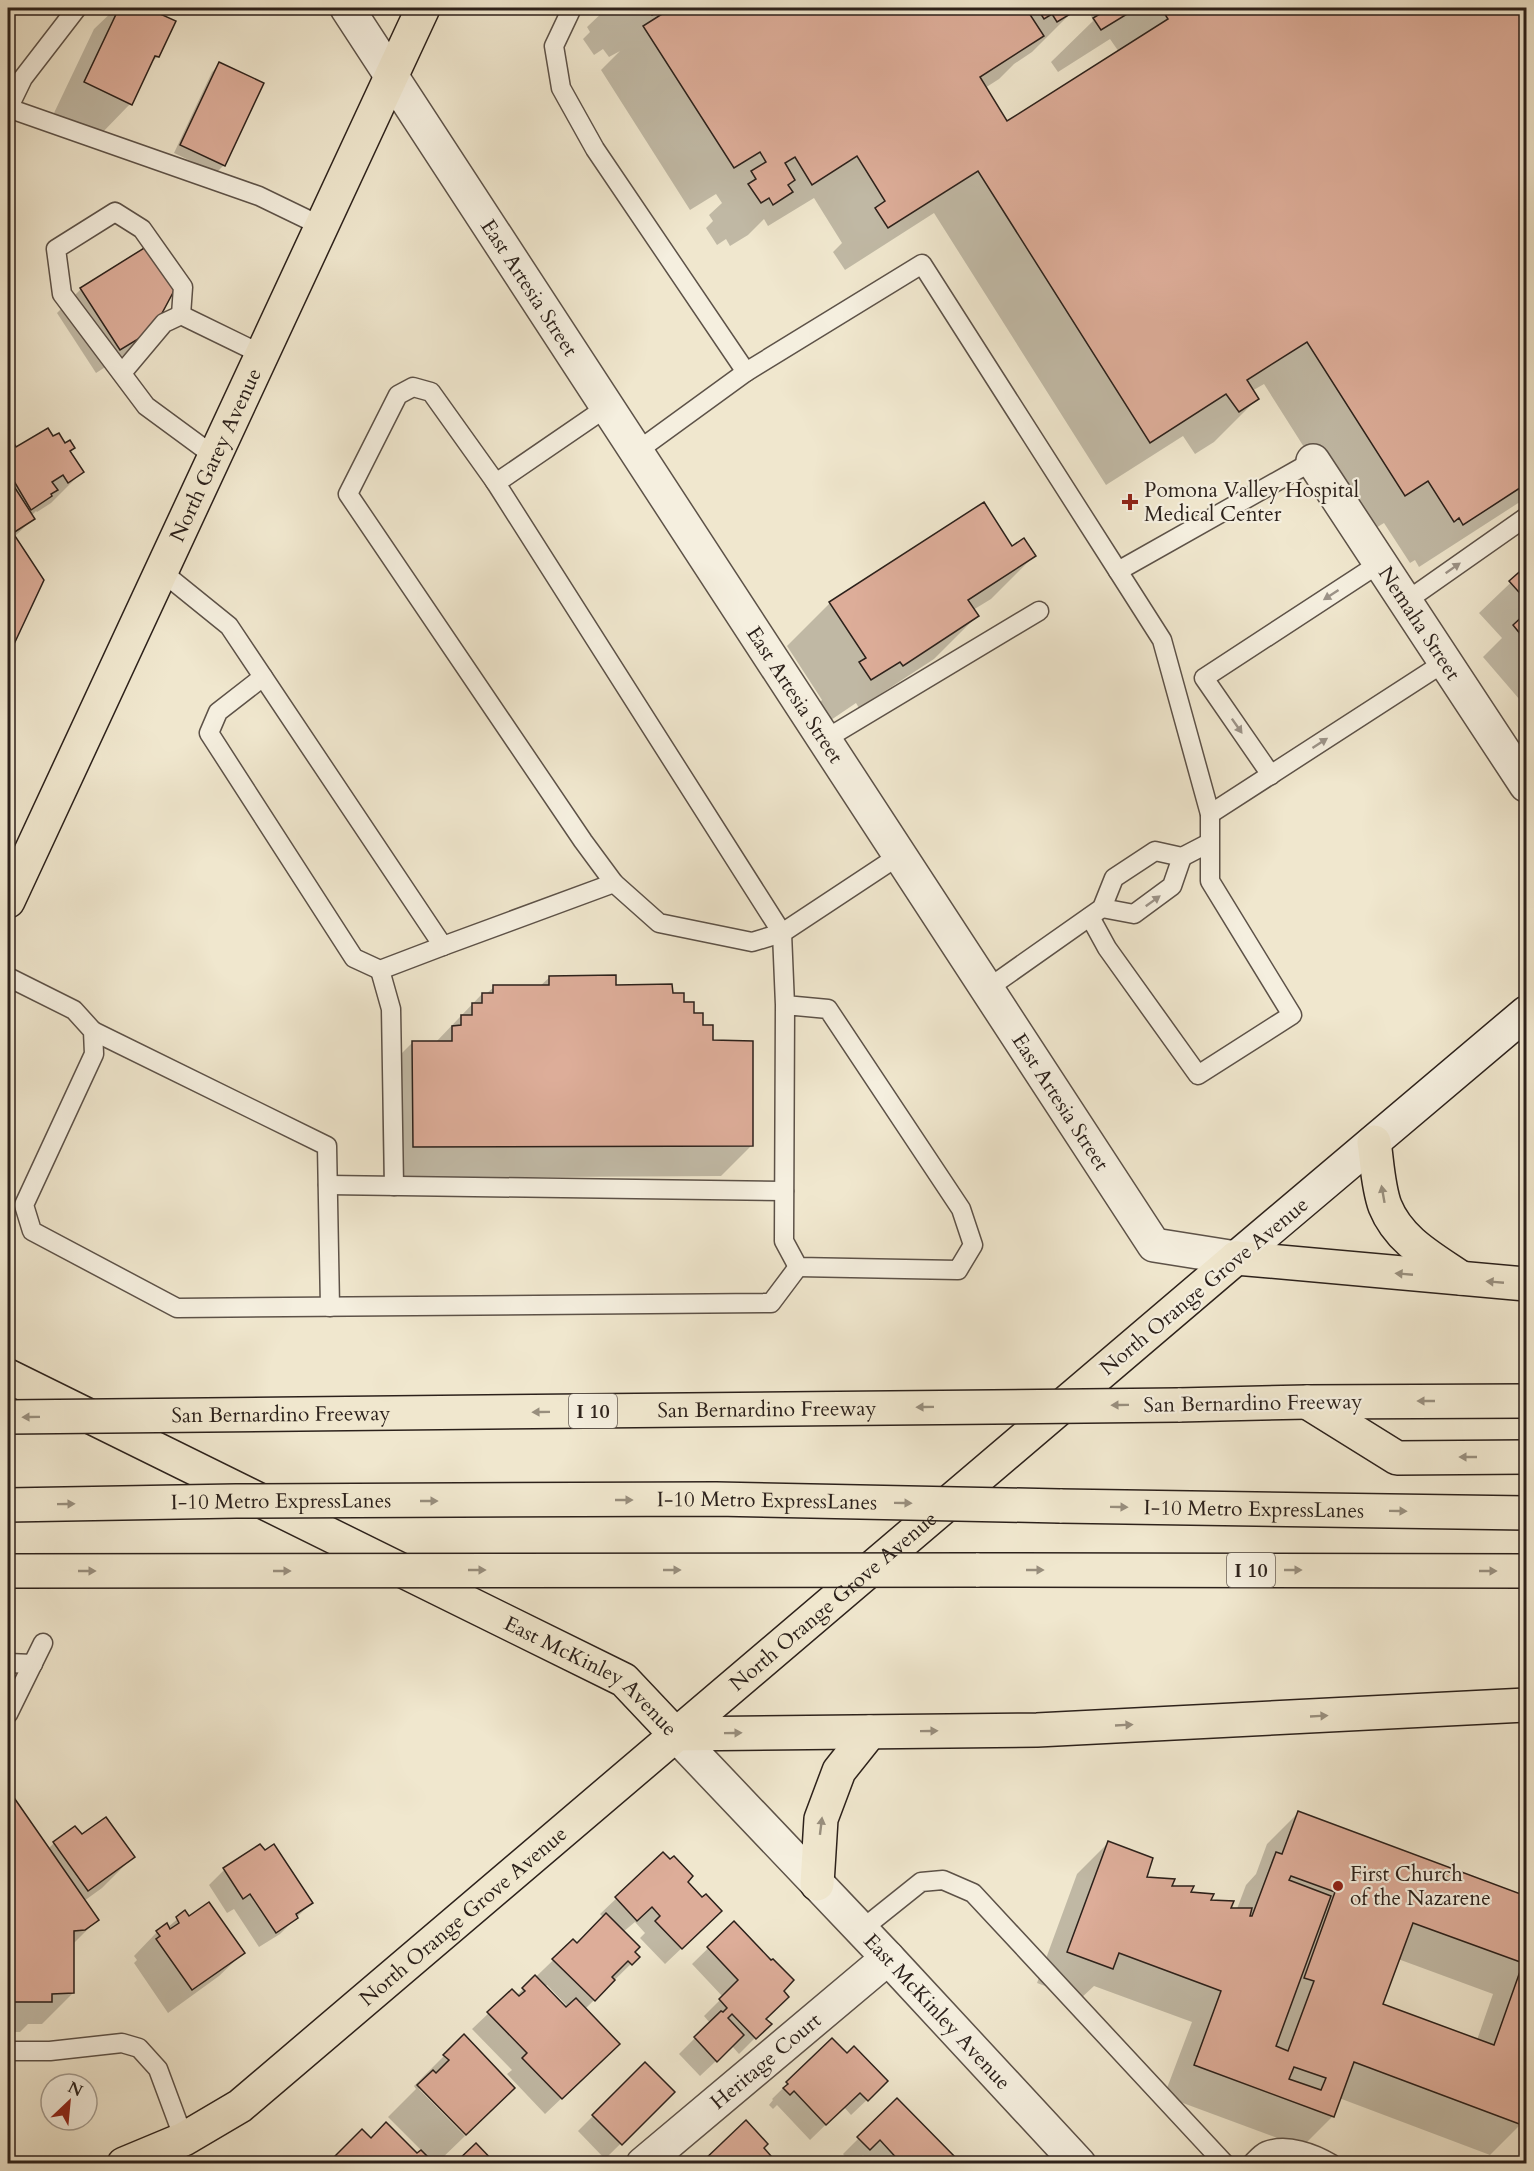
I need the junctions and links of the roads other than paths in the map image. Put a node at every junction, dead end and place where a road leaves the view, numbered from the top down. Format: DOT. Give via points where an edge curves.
graph roads {
  1 [pos="77,8"];
  2 [pos="347,8"];
  3 [pos="423,8"];
  4 [pos="572,8"];
  5 [pos="391,76"];
  6 [pos="8,108"];
  7 [pos="321,226"];
  8 [pos="181,315"];
  9 [pos="261,354"];
  10 [pos="746,372"];
  11 [pos="122,374"];
  12 [pos="607,407"];
  13 [pos="636,452"];
  14 [pos="214,456"];
  15 [pos="1313,461"];
  16 [pos="494,480"];
  17 [pos="1527,517"];
  18 [pos="1380,563"];
  19 [pos="160,571"];
  20 [pos="1118,571"];
  21 [pos="1405,602"];
  22 [pos="1039,611"];
  23 [pos="1445,662"];
  24 [pos="263,677"];
  25 [pos="824,740"];
  26 [pos="1271,775"];
  27 [pos="1527,785"];
  28 [pos="1210,814"];
  29 [pos="1209,843"];
  30 [pos="900,855"];
  31 [pos="1182,857"];
  32 [pos="614,883"];
  33 [pos="8,901"];
  34 [pos="1096,912"];
  35 [pos="782,933"];
  36 [pos="443,946"];
  37 [pos="380,970"];
  38 [pos="8,977"];
  39 [pos="987,989"];
  40 [pos="785,1005"];
  41 [pos="1527,1013"];
  42 [pos="93,1031"];
  43 [pos="1374,1142"];
  44 [pos="328,1185"];
  45 [pos="394,1185"];
  46 [pos="784,1191"];
  47 [pos="1236,1258"];
  48 [pos="798,1267"];
  49 [pos="1463,1279"];
  50 [pos="1527,1284"];
  51 [pos="330,1307"];
  52 [pos="8,1376"];
  53 [pos="1527,1401"];
  54 [pos="1307,1402"];
  55 [pos="8,1418"];
  56 [pos="1527,1457"];
  57 [pos="8,1504"];
  58 [pos="1527,1513"];
  59 [pos="8,1571"];
  60 [pos="1527,1571"];
  61 [pos="43,1643"];
  62 [pos="8,1663"];
  63 [pos="33,1664"];
  64 [pos="1527,1705"];
  65 [pos="8,1714"];
  66 [pos="870,1732"];
  67 [pos="675,1734"];
  68 [pos="817,1884"];
  69 [pos="861,1930"];
  70 [pos="888,1958"];
  71 [pos="8,2051"];
  72 [pos="184,2139"];
  73 [pos="124,2163"];
  74 [pos="643,2163"];
  75 [pos="1079,2163"];
  76 [pos="1226,2163"];
  77 [pos="1251,2163"];
  78 [pos="1332,2163"];
  1 -- 6 [label="lane" via="23,78"];
  2 -- 5 [label="street, East Artesia Street"];
  3 -- 5 [label="main road, North Garey Avenue"];
  4 -- 10 [label="lane" via="555,46 561,88 595,149"];
  5 -- 7 [label="main road, North Garey Avenue"];
  5 -- 12 [label="street, East Artesia Street"];
  6 -- 7 [label="lane" via="259,196"];
  7 -- 9 [label="main road, North Garey Avenue"];
  8 -- 9 [label="lane"];
  8 -- 11 [label="lane" via="164,323"];
  8 -- 11 [label="lane" via="183,287 142,229 115,212 56,249 62,294"];
  9 -- 14 [label="main road, North Garey Avenue"];
  10 -- 13 [label="lane"];
  10 -- 20 [label="lane" via="922,264"];
  11 -- 14 [label="lane" via="146,406"];
  12 -- 13 [label="street, East Artesia Street"];
  12 -- 16 [label="lane" via="496,483"];
  13 -- 25 [label="street, East Artesia Street"];
  14 -- 19 [label="main road, North Garey Avenue"];
  15 -- 18 [label="street, Nemaha Street"];
  15 -- 20 [label="lane"];
  16 -- 32 [label="lane" via="431,392 412,387 398,395 348,494"];
  16 -- 35 [label="lane"];
  21 -- 17 [label="lane, one-way"];
  18 -- 21 [label="street, Nemaha Street"];
  18 -- 26 [label="lane, one-way" via="1204,678"];
  19 -- 24 [label="lane" via="229,626"];
  19 -- 33 [label="main road, North Garey Avenue"];
  20 -- 28 [label="lane" via="1162,640"];
  21 -- 23 [label="street, Nemaha Street"];
  22 -- 25 [label="lane"];
  26 -- 23 [label="lane, one-way"];
  23 -- 27 [label="street, Nemaha Street"];
  24 -- 36 [label="lane"];
  24 -- 37 [label="lane" via="218,712 209,733 354,958"];
  25 -- 30 [label="street, East Artesia Street"];
  26 -- 28 [label="lane"];
  28 -- 29 [label="lane"];
  29 -- 31 [label="lane"];
  29 -- 34 [label="lane" via="1210,881 1292,1015 1198,1075 1107,948"];
  30 -- 35 [label="lane"];
  30 -- 39 [label="street, East Artesia Street"];
  31 -- 34 [label="lane" via="1155,851 1114,878"];
  34 -- 31 [label="lane, one-way" via="1134,914 1172,886"];
  32 -- 35 [label="lane" via="659,923 752,942"];
  32 -- 36 [label="lane"];
  34 -- 39 [label="lane"];
  35 -- 40 [label="lane"];
  36 -- 37 [label="lane"];
  37 -- 45 [label="lane" via="391,1009"];
  38 -- 42 [label="lane" via="74,1010"];
  39 -- 47 [label="street, East Artesia Street" via="1154,1245"];
  40 -- 46 [label="lane"];
  40 -- 48 [label="lane" via="828,1009 960,1209 973,1245 958,1270"];
  41 -- 43 [label="street, North Orange Grove Avenue"];
  42 -- 44 [label="lane" via="327,1146"];
  42 -- 51 [label="lane" via="94,1054 24,1204 32,1231 177,1308"];
  43 -- 47 [label="street, North Orange Grove Avenue"];
  49 -- 43 [label="main road, one-way" via="1412,1245 1395,1226 1384,1204"];
  44 -- 45 [label="lane"];
  44 -- 51 [label="lane"];
  45 -- 46 [label="lane"];
  46 -- 48 [label="lane" via="784,1241"];
  49 -- 47 [label="main road, one-way"];
  47 -- 67 [label="main road, North Orange Grove Avenue"];
  48 -- 51 [label="lane" via="771,1303"];
  50 -- 49 [label="main road, one-way"];
  52 -- 67 [label="main road, East McKinley Avenue" via="624,1680"];
  53 -- 54 [label="main road, San Bernardino Freeway / I 10, one-way"];
  54 -- 55 [label="main road, San Bernardino Freeway / I 10, one-way, bridge"];
  56 -- 54 [label="main road, one-way" via="1397,1458"];
  57 -- 58 [label="main road, I-10 Metro ExpressLanes, one-way, bridge" via="716,1499"];
  59 -- 60 [label="main road, I 10, one-way, bridge"];
  61 -- 63 [label="lane"];
  62 -- 63 [label="lane"];
  63 -- 65 [label="lane"];
  66 -- 64 [label="main road, one-way" via="1037,1730"];
  67 -- 66 [label="main road, one-way"];
  68 -- 66 [label="main road, one-way" via="821,1819 839,1771"];
  67 -- 68 [label="street, East McKinley Avenue"];
  67 -- 72 [label="main road, North Orange Grove Avenue" via="240,2106"];
  68 -- 69 [label="street, East McKinley Avenue"];
  69 -- 70 [label="street, East McKinley Avenue"];
  69 -- 76 [label="lane" via="921,1882 943,1880 973,1893"];
  70 -- 74 [label="street, Heritage Court"];
  70 -- 75 [label="street, East McKinley Avenue"];
  71 -- 72 [label="lane" via="122,2043 140,2048 158,2069"];
  72 -- 73 [label="main road, North Orange Grove Avenue"];
  77 -- 78 [label="lane" via="1264,2151 1286,2147"];
}
